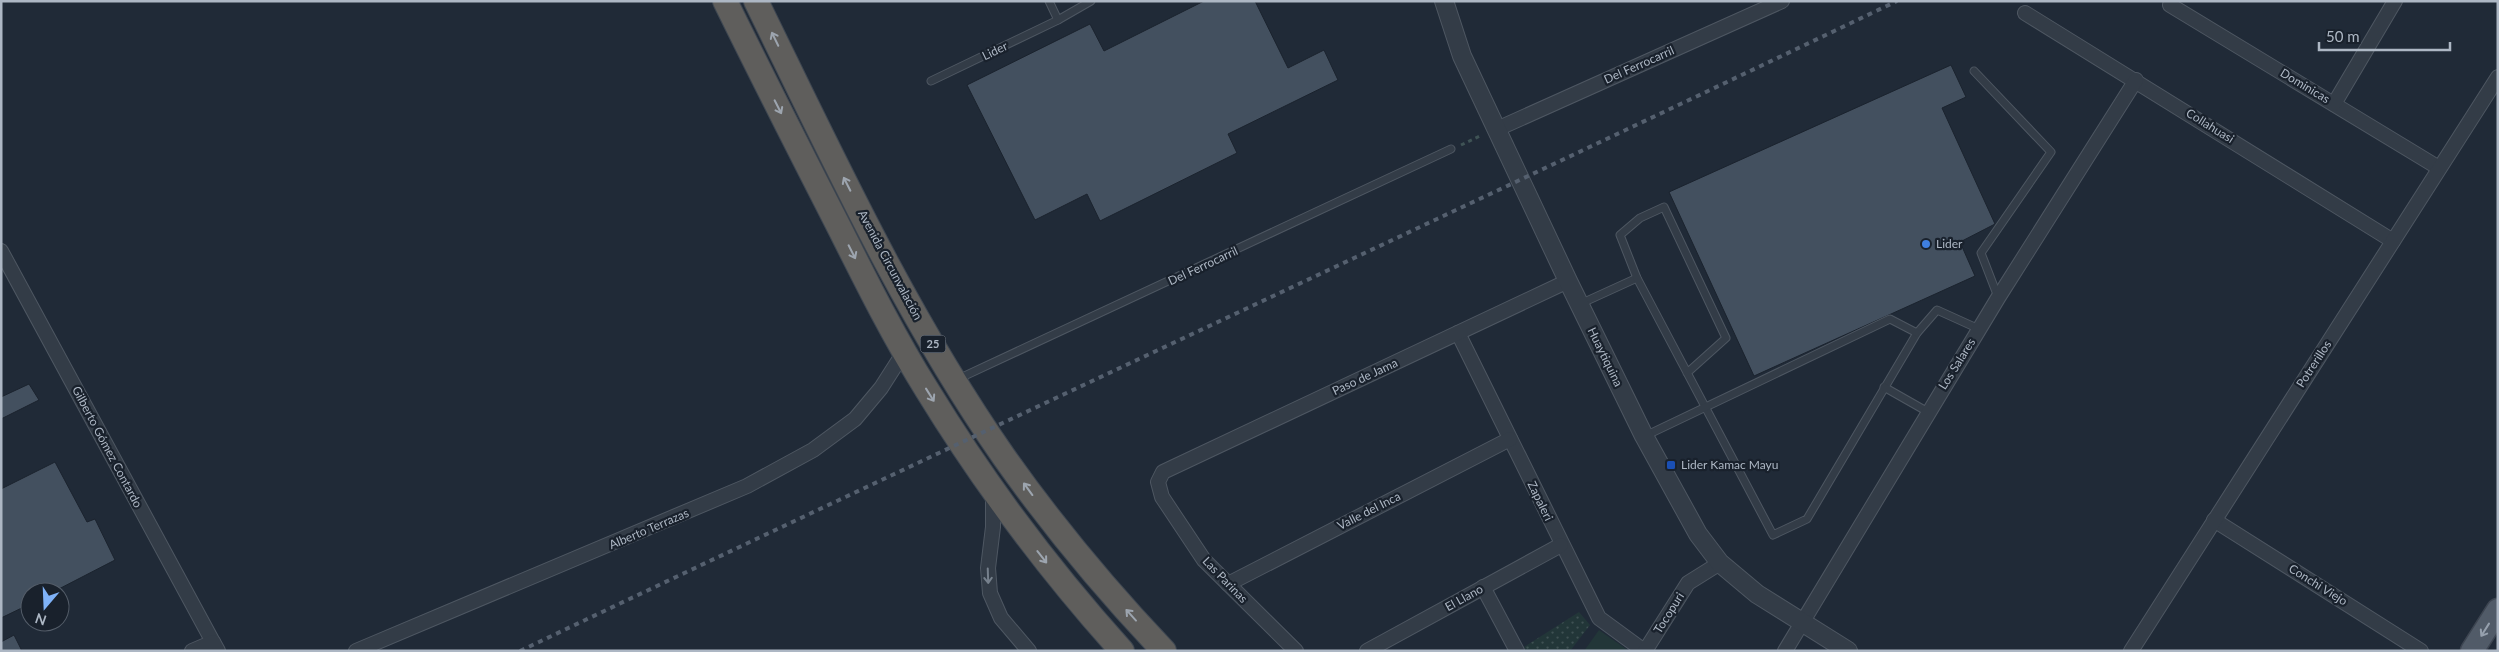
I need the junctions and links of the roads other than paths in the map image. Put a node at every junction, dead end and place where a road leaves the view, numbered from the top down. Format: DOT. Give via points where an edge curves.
graph roads {
  1 [pos="725,1"];
  2 [pos="756,1"];
  3 [pos="1049,1"];
  4 [pos="1091,1"];
  5 [pos="1444,1"];
  6 [pos="1782,1"];
  7 [pos="2395,1"];
  8 [pos="2174,3"];
  9 [pos="2025,13"];
  10 [pos="1058,20"];
  11 [pos="1974,72"];
  12 [pos="2498,77"];
  13 [pos="2136,80"];
  14 [pos="931,82"];
  15 [pos="2334,104"];
  16 [pos="1497,129"];
  17 [pos="1451,149"];
  18 [pos="2440,168"];
  19 [pos="2393,241"];
  20 [pos="1,251"];
  21 [pos="1637,278"];
  22 [pos="1568,281"];
  23 [pos="1998,298"];
  24 [pos="1580,305"];
  25 [pos="1979,328"];
  26 [pos="1917,332"];
  27 [pos="1458,333"];
  28 [pos="904,352"];
  29 [pos="1687,373"];
  30 [pos="955,381"];
  31 [pos="1884,387"];
  32 [pos="1705,407"];
  33 [pos="1928,412"];
  34 [pos="1644,436"];
  35 [pos="1510,439"];
  36 [pos="1163,472"];
  37 [pos="993,492"];
  38 [pos="2214,520"];
  39 [pos="1561,545"];
  40 [pos="1720,563"];
  41 [pos="1228,584"];
  42 [pos="1483,587"];
  43 [pos="2498,610"];
  44 [pos="1802,621"];
  45 [pos="215,646"];
  46 [pos="192,651"];
  47 [pos="356,651"];
  48 [pos="1029,651"];
  49 [pos="1122,651"];
  50 [pos="1164,651"];
  51 [pos="1296,651"];
  52 [pos="1367,651"];
  53 [pos="1517,651"];
  54 [pos="1645,651"];
  55 [pos="1785,651"];
  56 [pos="1848,651"];
  57 [pos="2131,651"];
  58 [pos="2421,651"];
  59 [pos="2472,651"];
  1 -- 28 [label="highway, 25, one-way"];
  30 -- 2 [label="highway, Avenida Circunvalación / 25, one-way" via="866,221"];
  3 -- 10 [label="lane"];
  4 -- 10 [label="lane, Lider"];
  5 -- 16 [label="street, Huaytiquina" via="1456,42"];
  6 -- 16 [label="street, Del Ferrocarril"];
  7 -- 15 [label="street"];
  8 -- 15 [label="street, Dominicas"];
  9 -- 13 [label="street, Collahuasi"];
  10 -- 14 [label="lane, Lider"];
  11 -- 23 [label="lane" via="2051,152 1981,253"];
  12 -- 18 [label="street, Potrerillos"];
  13 -- 19 [label="street, Collahuasi"];
  13 -- 23 [label="street, Los Salares"];
  15 -- 18 [label="street, Dominicas"];
  16 -- 22 [label="street, Huaytiquina"];
  17 -- 30 [label="lane, Del Ferrocarril"];
  18 -- 19 [label="street, Potrerillos"];
  19 -- 38 [label="street, Potrerillos"];
  20 -- 45 [label="street, Gilberto Gómez Contardo"];
  21 -- 24 [label="lane"];
  21 -- 29 [label="lane"];
  21 -- 29 [label="lane" via="1620,235 1640,218 1664,207 1726,338"];
  22 -- 24 [label="street, Huaytiquina"];
  22 -- 27 [label="street, Paso de Jama"];
  23 -- 25 [label="street, Los Salares"];
  24 -- 34 [label="street, Huaytiquina"];
  25 -- 26 [label="lane" via="1937,310"];
  25 -- 33 [label="street, Los Salares"];
  26 -- 31 [label="lane"];
  26 -- 32 [label="lane" via="1890,319"];
  27 -- 35 [label="street, Zapaleri"];
  27 -- 36 [label="street, Paso de Jama"];
  28 -- 37 [label="highway, 25, one-way"];
  28 -- 47 [label="street, Alberto Terrazas" via="881,388 855,419 812,450 747,486"];
  29 -- 32 [label="lane"];
  50 -- 30 [label="highway, Avenida Circunvalación / 25, one-way" via="1118,602 1058,528 1004,456"];
  31 -- 32 [label="lane" via="1807,519 1773,535"];
  31 -- 33 [label="lane"];
  32 -- 34 [label="lane"];
  33 -- 44 [label="street, Los Salares"];
  34 -- 40 [label="street, Huaytiquina" via="1682,509"];
  35 -- 39 [label="street, Zapaleri"];
  35 -- 41 [label="street, Valle del Inca"];
  36 -- 41 [label="street, Las Parinas" via="1158,482 1162,497 1204,560"];
  37 -- 48 [label="street, one-way" via="988,568 990,593 1001,618"];
  37 -- 49 [label="highway, 25, one-way" via="1054,573"];
  38 -- 57 [label="street, Potrerillos"];
  38 -- 58 [label="street, Conchi Viejo"];
  39 -- 42 [label="street, El Llano"];
  39 -- 54 [label="street, Zapaleri" via="1599,618"];
  40 -- 44 [label="street, Huaytiquina" via="1757,594"];
  40 -- 54 [label="street, Tocopuri" via="1688,583"];
  41 -- 51 [label="street, Las Parinas"];
  42 -- 52 [label="street, El Llano"];
  42 -- 53 [label="street"];
  43 -- 59 [label="main road, one-way"];
  44 -- 55 [label="street, Los Salares"];
  44 -- 56 [label="street, Huaytiquina"];
  45 -- 46 [label="street"];
}
